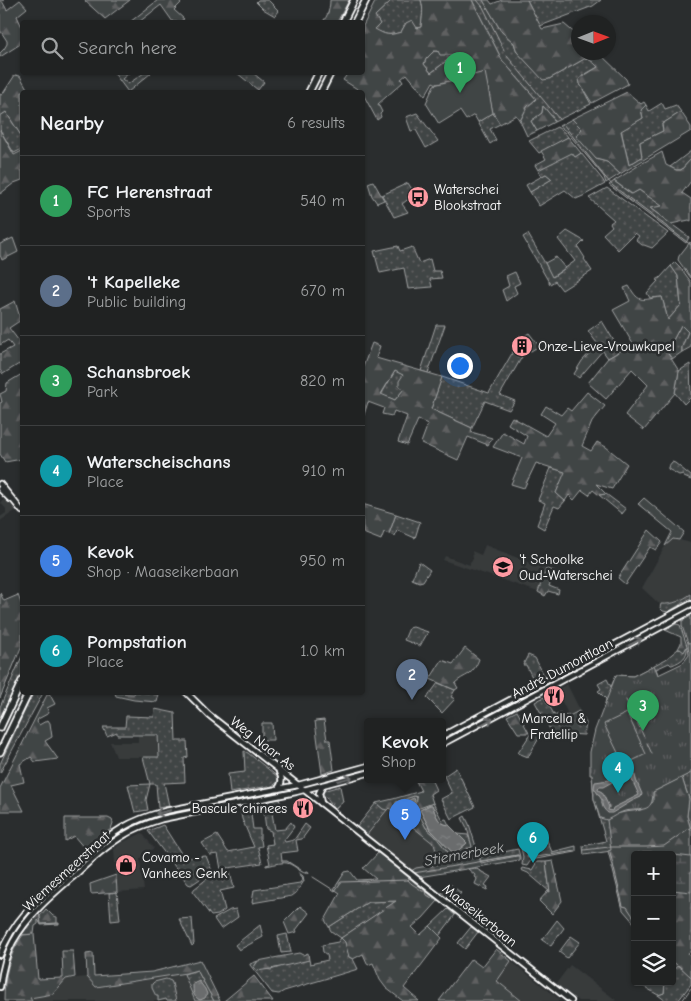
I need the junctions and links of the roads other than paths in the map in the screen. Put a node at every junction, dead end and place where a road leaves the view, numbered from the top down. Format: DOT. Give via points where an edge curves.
graph roads {
  1 [pos="354,0"];
  2 [pos="366,0"];
  3 [pos="345,20"];
  4 [pos="356,20"];
  5 [pos="318,75"];
  6 [pos="330,75"];
  7 [pos="310,90"];
  8 [pos="322,90"];
  9 [pos="0,484"];
  10 [pos="0,489"];
  11 [pos="20,509"];
  12 [pos="20,509"];
  13 [pos="691,604"];
  14 [pos="691,611"];
  15 [pos="20,685"];
  16 [pos="28,695"];
  17 [pos="189,695"];
  18 [pos="0,728"];
  19 [pos="446,734"];
  20 [pos="446,742"];
  21 [pos="0,752"];
  22 [pos="364,767"];
  23 [pos="277,769"];
  24 [pos="364,774"];
  25 [pos="298,785"];
  26 [pos="323,785"];
  27 [pos="278,789"];
  28 [pos="304,790"];
  29 [pos="321,803"];
  30 [pos="0,955"];
  31 [pos="0,987"];
  32 [pos="571,1001"];
  1 -- 3 [label="highway"];
  2 -- 4 [label="highway"];
  5 -- 7 [label="highway"];
  6 -- 8 [label="highway"];
  9 -- 11 [label="main road"];
  10 -- 12 [label="main road"];
  13 -- 19 [label="main road, André Dumontlaan"];
  20 -- 14 [label="main road, André Dumontlaan, one-way"];
  15 -- 18 [label="highway"];
  16 -- 21 [label="highway"];
  17 -- 23 [label="main road, Weg Naar As"];
  22 -- 25 [label="main road"];
  23 -- 25 [label="main road, Weg Naar As"];
  23 -- 27 [label="main road" via="282,780"];
  26 -- 24 [label="main road, one-way"];
  25 -- 27 [label="main road, Wiemesmeerstraat"];
  25 -- 28 [label="main road, Weg Naar As"];
  26 -- 28 [label="main road"];
  26 -- 29 [label="main road" via="319,792"];
  27 -- 30 [label="main road, Wiemesmeerstraat, one-way" via="165,811 120,828 28,909 13,928"];
  28 -- 29 [label="main road, Maaseikerbaan"];
  28 -- 31 [label="main road, Wiemesmeerstraat" via="162,819 119,838 28,920 13,942"];
  29 -- 32 [label="main road, Maaseikerbaan"];
}
